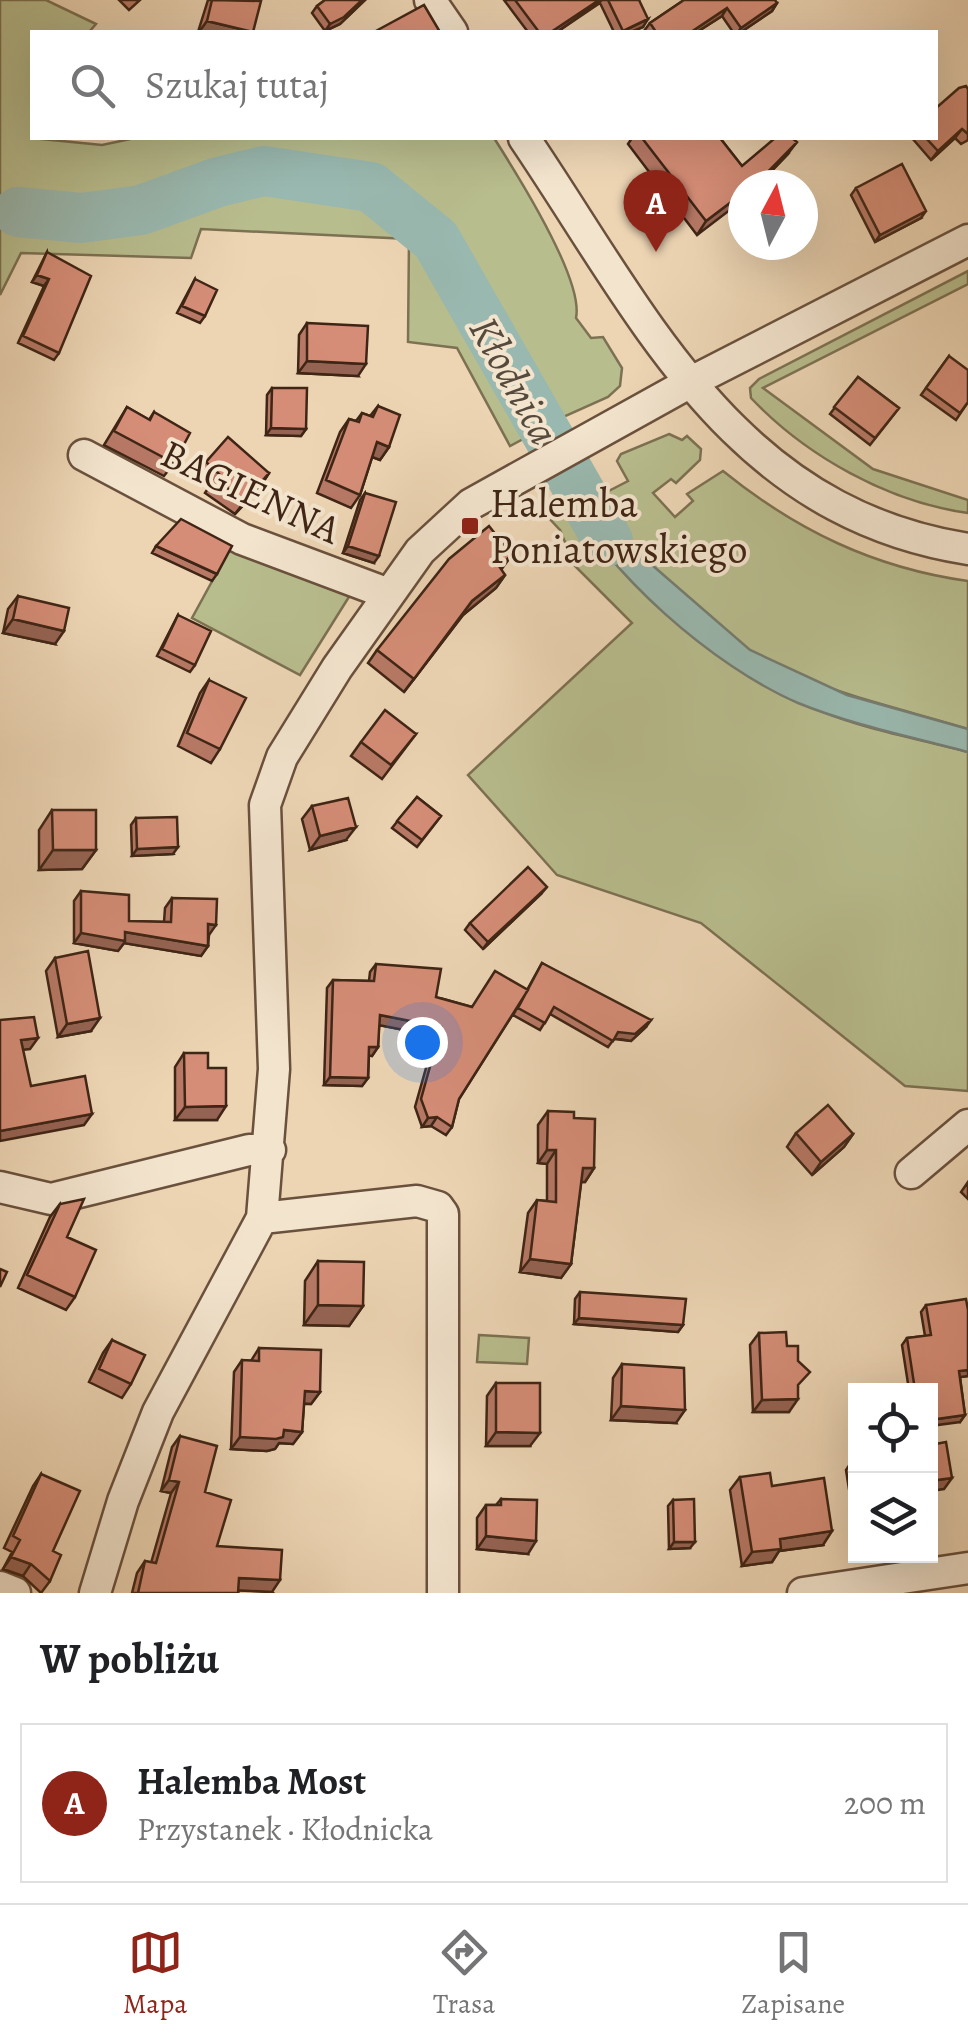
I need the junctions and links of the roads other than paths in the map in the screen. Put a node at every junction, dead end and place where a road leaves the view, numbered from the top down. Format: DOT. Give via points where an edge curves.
graph roads {
  1 [pos="430,0"];
  2 [pos="451,30"];
  3 [pos="525,140"];
  4 [pos="968,240"];
  5 [pos="689,383"];
  6 [pos="84,455"];
  7 [pos="968,548"];
  8 [pos="386,593"];
  9 [pos="968,1124"];
  10 [pos="270,1150"];
  11 [pos="911,1173"];
  12 [pos="0,1186"];
  13 [pos="262,1218"];
  14 [pos="968,1568"];
  15 [pos="0,1587"];
  16 [pos="16,1593"];
  17 [pos="96,1593"];
  18 [pos="444,1593"];
  19 [pos="803,1593"];
  1 -- 2 [label="street"];
  3 -- 5 [label="street"];
  4 -- 5 [label="street"];
  5 -- 7 [label="street" via="742,440 815,495 876,524"];
  5 -- 8 [label="street" via="523,472 444,524"];
  6 -- 8 [label="street, BAGIENNA" via="242,538"];
  8 -- 10 [label="street" via="300,724 266,805"];
  9 -- 11 [label="street"];
  10 -- 12 [label="street" via="51,1198"];
  10 -- 13 [label="street"];
  13 -- 17 [label="street" via="158,1412"];
  13 -- 18 [label="street" via="417,1201 443,1214"];
  14 -- 19 [label="street"];
  15 -- 16 [label="street"];
}
